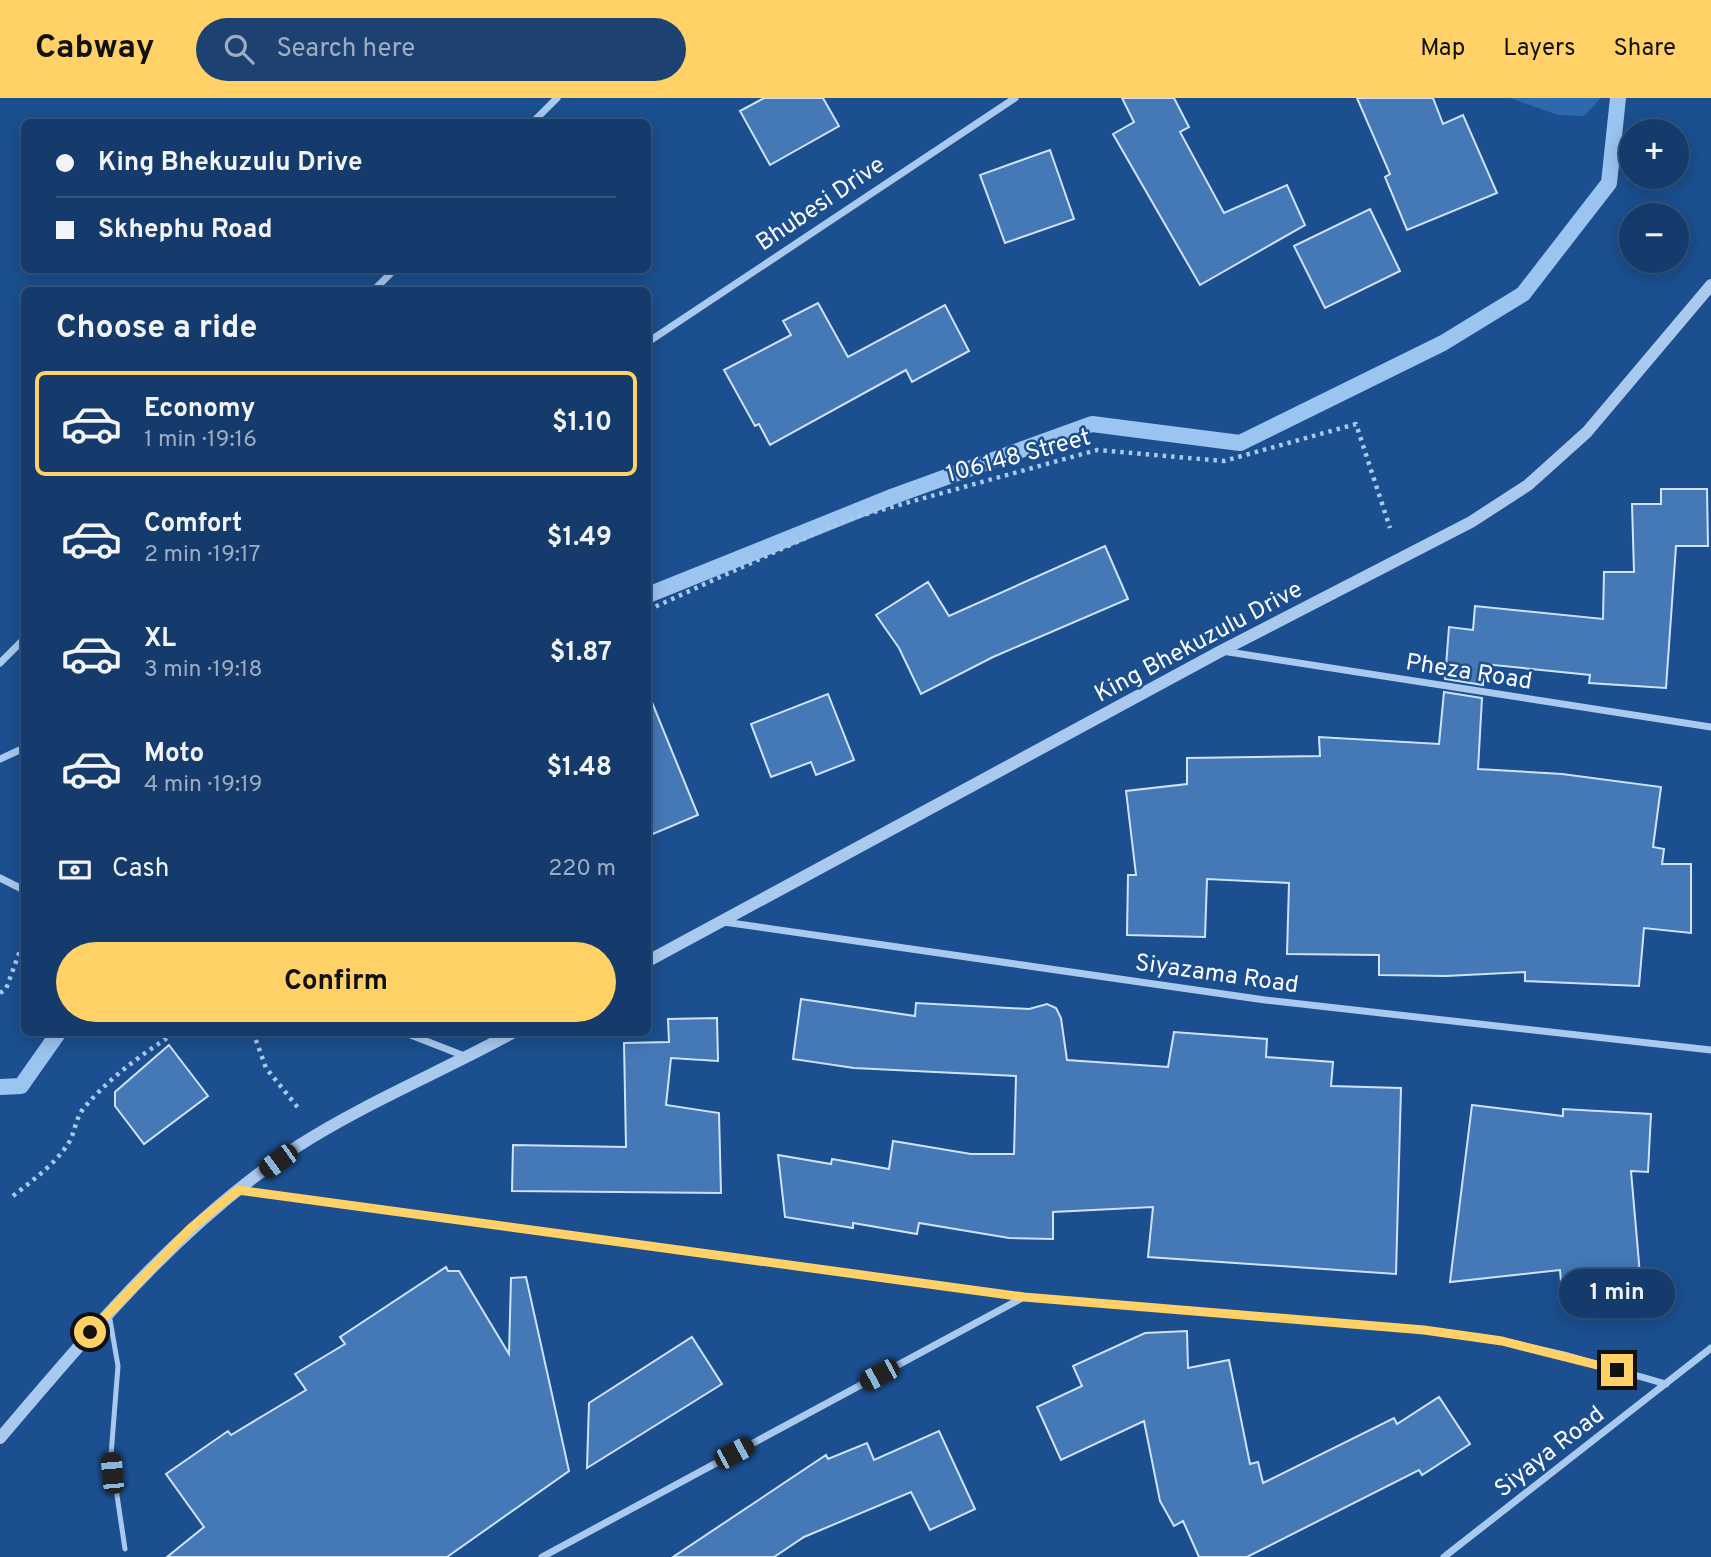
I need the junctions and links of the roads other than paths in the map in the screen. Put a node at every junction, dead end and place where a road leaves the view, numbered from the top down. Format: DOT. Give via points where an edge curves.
graph roads {
  1 [pos="557,98"];
  2 [pos="1015,98"];
  3 [pos="536,119"];
  4 [pos="391,273"];
  5 [pos="1711,285"];
  6 [pos="377,287"];
  7 [pos="651,340"];
  8 [pos="21,642"];
  9 [pos="1221,651"];
  10 [pos="0,663"];
  11 [pos="1711,727"];
  12 [pos="21,749"];
  13 [pos="0,759"];
  14 [pos="0,878"];
  15 [pos="21,888"];
  16 [pos="720,922"];
  17 [pos="651,959"];
  18 [pos="413,1036"];
  19 [pos="507,1036"];
  20 [pos="1711,1049"];
  21 [pos="468,1058"];
  22 [pos="238,1190"];
  23 [pos="1024,1297"];
  24 [pos="108,1311"];
  25 [pos="1711,1348"];
  26 [pos="1666,1384"];
  27 [pos="0,1438"];
  28 [pos="125,1549"];
  29 [pos="542,1557"];
  30 [pos="1444,1557"];
  1 -- 3 [label="street"];
  2 -- 7 [label="street, Bhubesi Drive"];
  4 -- 6 [label="street"];
  5 -- 9 [label="street, King Bhekuzulu Drive" via="1587,432 1538,476 1471,522"];
  8 -- 10 [label="street"];
  9 -- 11 [label="street, Pheza Road"];
  9 -- 16 [label="street, King Bhekuzulu Drive"];
  12 -- 13 [label="street"];
  14 -- 15 [label="street"];
  16 -- 17 [label="street, King Bhekuzulu Drive"];
  16 -- 20 [label="street, Siyazama Road" via="1265,1000"];
  18 -- 21 [label="street"];
  19 -- 21 [label="street"];
  21 -- 22 [label="street" via="361,1109"];
  22 -- 23 [label="street"];
  22 -- 24 [label="street" via="191,1228"];
  23 -- 26 [label="street" via="1424,1330 1502,1341"];
  23 -- 29 [label="street"];
  24 -- 27 [label="street"];
  24 -- 28 [label="lane" via="118,1366 111,1455"];
  25 -- 26 [label="street, Siyaya Road"];
  26 -- 30 [label="street, Siyaya Road"];
}
